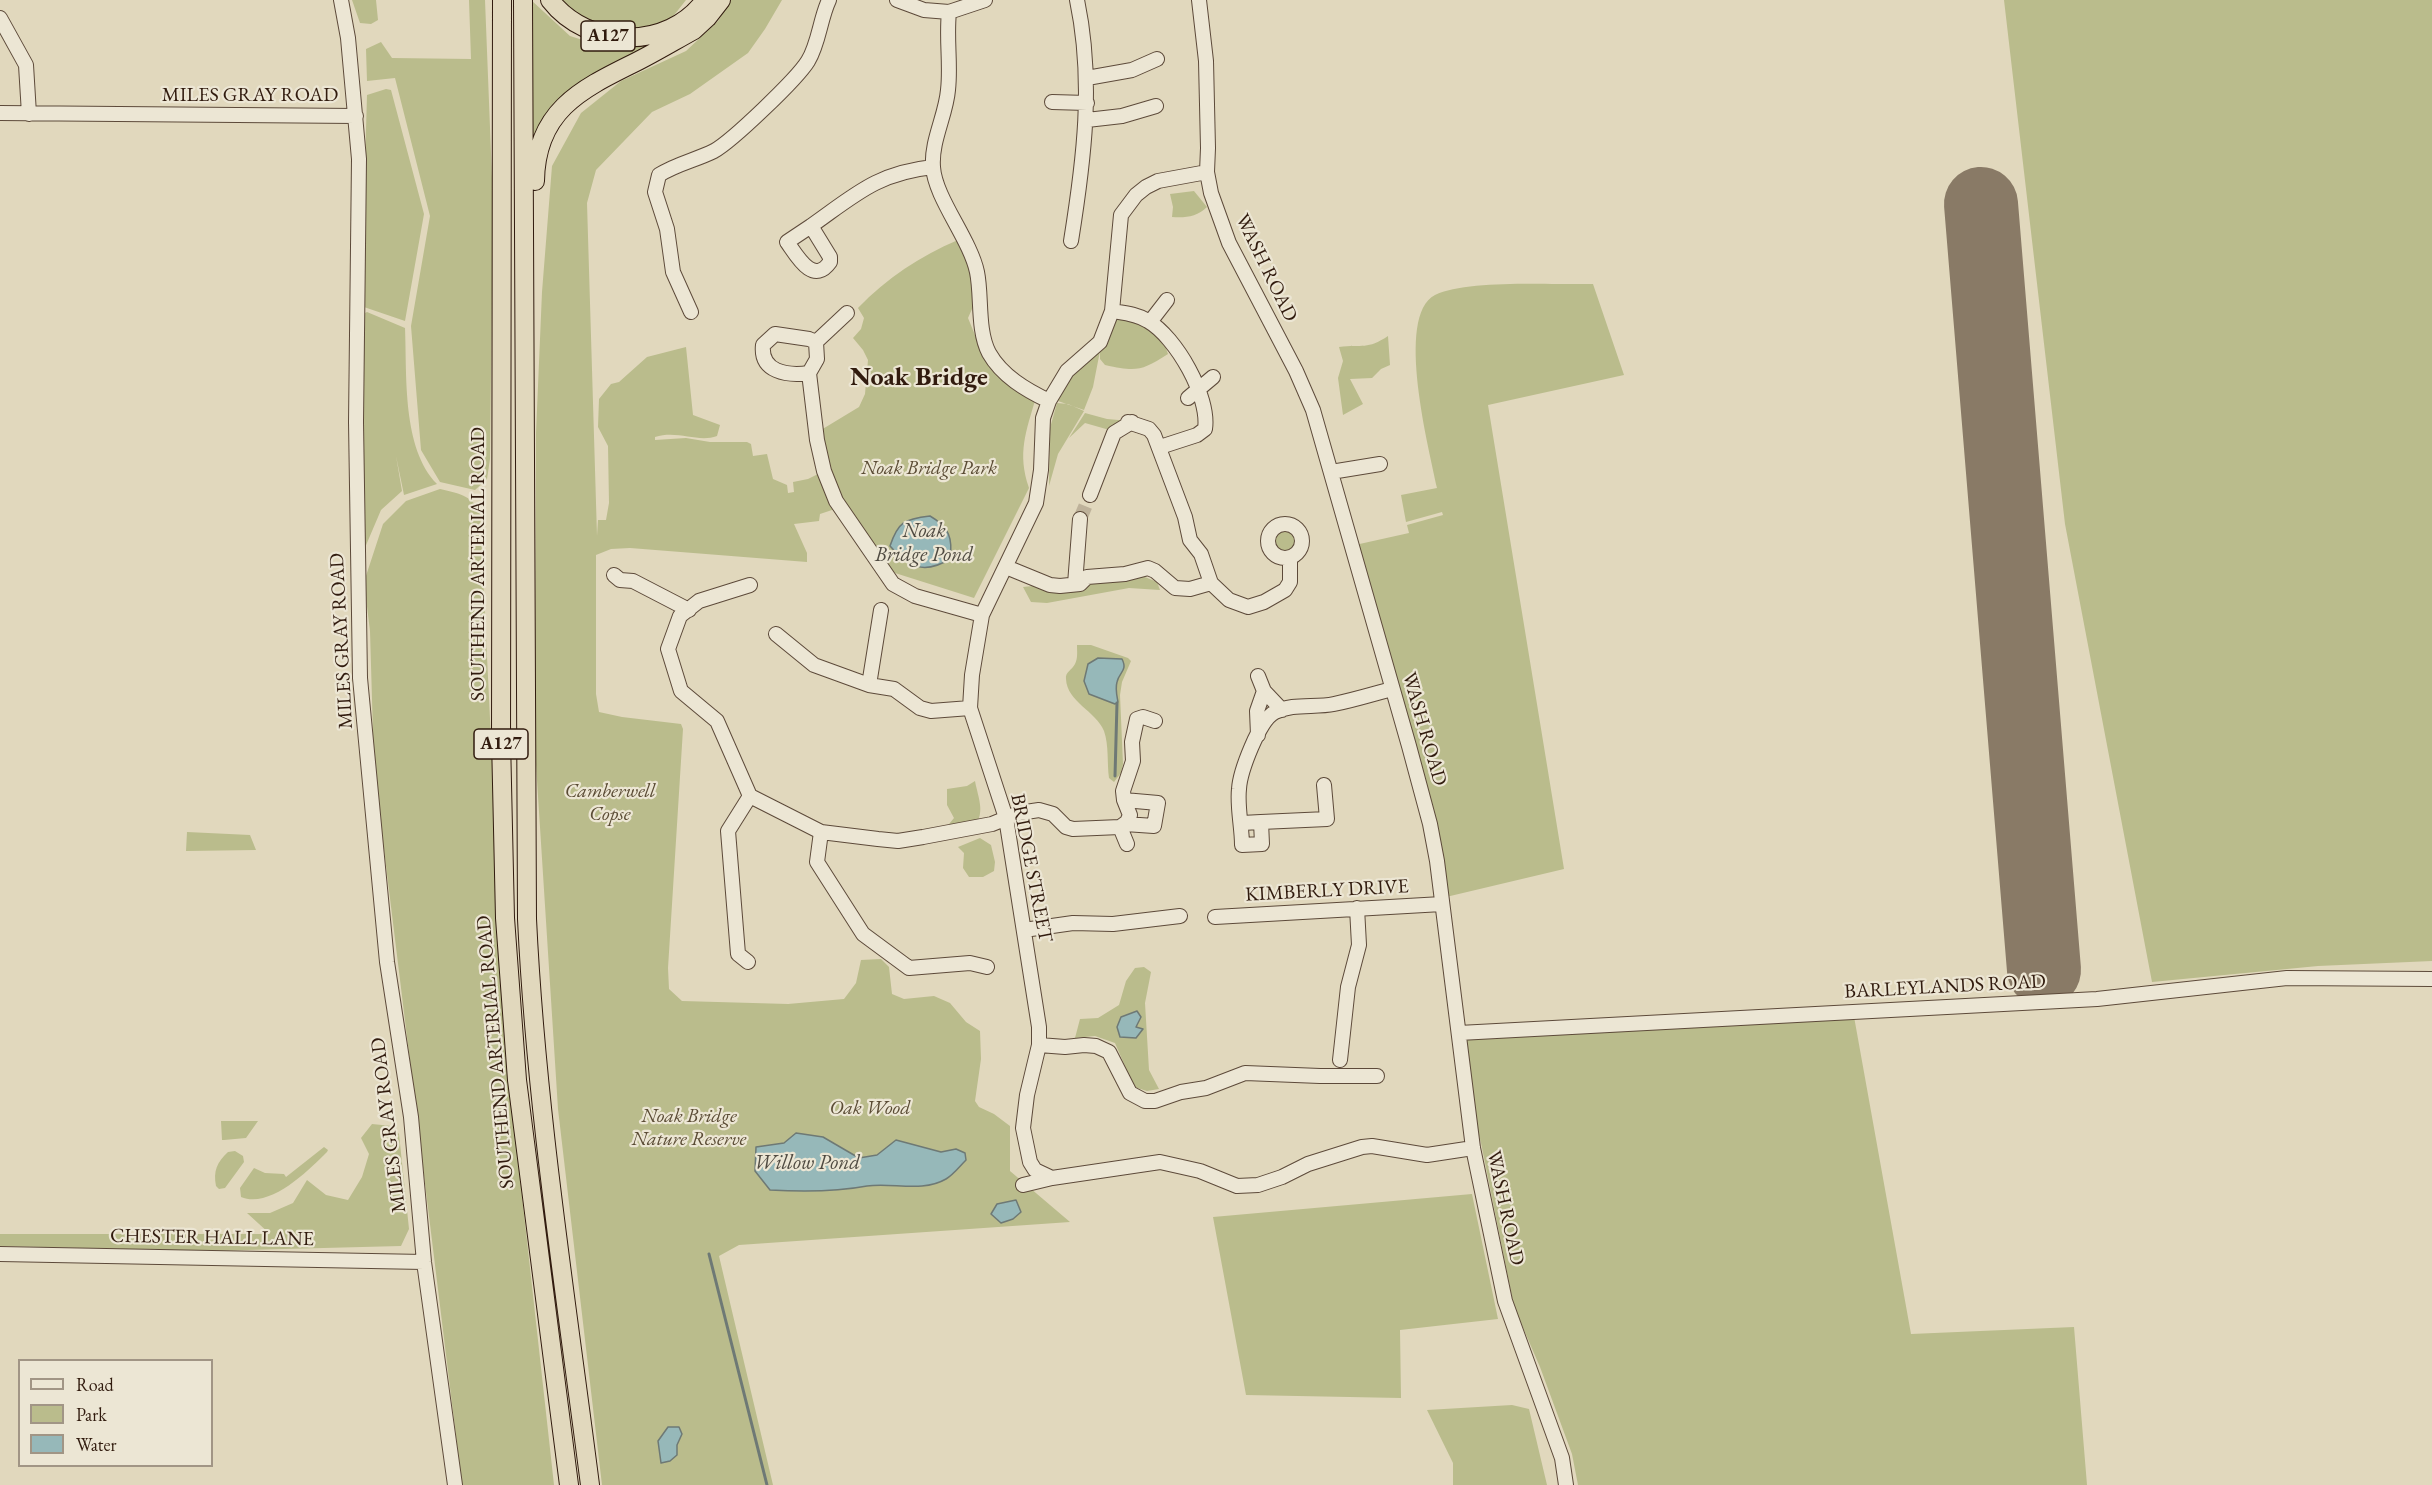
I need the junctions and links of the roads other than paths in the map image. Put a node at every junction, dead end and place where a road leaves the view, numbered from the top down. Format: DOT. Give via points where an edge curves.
graph roads {
  1 [pos="341,0"];
  2 [pos="502,0"];
  3 [pos="523,0"];
  4 [pos="550,0"];
  5 [pos="700,0"];
  6 [pos="705,0"];
  7 [pos="721,0"];
  8 [pos="829,0"];
  9 [pos="897,0"];
  10 [pos="985,0"];
  11 [pos="1077,0"];
  12 [pos="1199,0"];
  13 [pos="949,12"];
  14 [pos="0,18"];
  15 [pos="675,26"];
  16 [pos="1157,59"];
  17 [pos="1087,78"];
  18 [pos="1052,102"];
  19 [pos="1088,103"];
  20 [pos="1156,106"];
  21 [pos="0,113"];
  22 [pos="29,114"];
  23 [pos="356,116"];
  24 [pos="1087,120"];
  25 [pos="933,167"];
  26 [pos="1207,172"];
  27 [pos="811,226"];
  28 [pos="1071,241"];
  29 [pos="1167,300"];
  30 [pos="1112,311"];
  31 [pos="691,312"];
  32 [pos="846,313"];
  33 [pos="1150,322"];
  34 [pos="816,342"];
  35 [pos="809,373"];
  36 [pos="1213,377"];
  37 [pos="524,381"];
  38 [pos="1193,394"];
  39 [pos="1049,401"];
  40 [pos="1160,447"];
  41 [pos="1380,464"];
  42 [pos="1331,472"];
  43 [pos="1090,495"];
  44 [pos="1080,519"];
  45 [pos="1290,558"];
  46 [pos="1006,567"];
  47 [pos="614,575"];
  48 [pos="1211,583"];
  49 [pos="1075,584"];
  50 [pos="750,585"];
  51 [pos="688,610"];
  52 [pos="881,610"];
  53 [pos="982,615"];
  54 [pos="776,634"];
  55 [pos="1258,676"];
  56 [pos="869,685"];
  57 [pos="1392,689"];
  58 [pos="1264,691"];
  59 [pos="970,708"];
  60 [pos="1282,710"];
  61 [pos="1155,721"];
  62 [pos="1258,737"];
  63 [pos="1324,785"];
  64 [pos="750,796"];
  65 [pos="1124,800"];
  66 [pos="1006,818"];
  67 [pos="1261,822"];
  68 [pos="1242,823"];
  69 [pos="1123,825"];
  70 [pos="821,832"];
  71 [pos="1127,844"];
  72 [pos="1442,904"];
  73 [pos="1357,908"];
  74 [pos="1180,916"];
  75 [pos="1215,917"];
  76 [pos="1024,930"];
  77 [pos="748,962"];
  78 [pos="987,968"];
  79 [pos="2432,979"];
  80 [pos="1459,1033"];
  81 [pos="1039,1045"];
  82 [pos="1340,1060"];
  83 [pos="1377,1076"];
  84 [pos="1473,1148"];
  85 [pos="1057,1177"];
  86 [pos="1023,1185"];
  87 [pos="0,1254"];
  88 [pos="424,1262"];
  89 [pos="455,1485"];
  90 [pos="568,1485"];
  91 [pos="590,1485"];
  92 [pos="1566,1485"];
  1 -- 23 [label="street"];
  2 -- 90 [label="highway, SOUTHEND ARTERIAL ROAD / A127" via="501,739 505,918 517,1080"];
  3 -- 37 [label="highway, SOUTHEND ARTERIAL ROAD / A127"];
  4 -- 15 [label="highway, A127" via="579,26 611,36 652,36"];
  5 -- 15 [label="highway, A127"];
  6 -- 15 [label="highway, A127" via="694,14"];
  7 -- 37 [label="highway" via="694,30 574,96 546,131 535,169 533,271"];
  8 -- 31 [label="street" via="808,60 799,73 732,138 714,151 659,175 655,192 667,229 673,272"];
  9 -- 13 [label="street" via="924,10"];
  10 -- 13 [label="street"];
  11 -- 17 [label="street"];
  12 -- 26 [label="street, WASH ROAD" via="1206,61"];
  13 -- 25 [label="street" via="948,91"];
  14 -- 22 [label="street" via="26,65"];
  16 -- 17 [label="street" via="1132,70"];
  17 -- 19 [label="street"];
  18 -- 19 [label="street"];
  19 -- 24 [label="street"];
  20 -- 24 [label="street"];
  21 -- 22 [label="street, MILES GRAY ROAD"];
  22 -- 23 [label="street, MILES GRAY ROAD"];
  23 -- 88 [label="street, MILES GRAY ROAD" via="360,678 387,962 411,1117"];
  24 -- 28 [label="street"];
  25 -- 27 [label="street" via="889,175 868,185"];
  25 -- 39 [label="street" via="977,272 979,308 988,350 1008,376"];
  26 -- 30 [label="street, BRIDGE STREET" via="1158,181 1136,195 1121,215"];
  26 -- 42 [label="street, WASH ROAD" via="1228,243 1296,371 1316,419"];
  29 -- 33 [label="street"];
  30 -- 33 [label="street"];
  30 -- 39 [label="street, BRIDGE STREET" via="1100,342 1067,371"];
  32 -- 34 [label="street"];
  33 -- 38 [label="street" via="1165,336 1192,375"];
  34 -- 35 [label="street" via="817,359"];
  34 -- 35 [label="street" via="775,334 763,345 766,364 776,370"];
  35 -- 53 [label="street" via="817,440 828,482 836,501 881,568 893,584 915,596"];
  36 -- 38 [label="street"];
  37 -- 91 [label="highway, SOUTHEND ARTERIAL ROAD / A127" via="530,982"];
  38 -- 40 [label="street" via="1206,413 1205,429"];
  39 -- 46 [label="street, BRIDGE STREET" via="1042,418 1036,503"];
  40 -- 43 [label="street" via="1149,429 1130,422 1114,433"];
  40 -- 48 [label="street" via="1190,540 1201,554"];
  41 -- 42 [label="street"];
  42 -- 57 [label="street, WASH ROAD"];
  44 -- 49 [label="street"];
  45 -- 48 [label="street" via="1290,582 1284,590 1248,608 1229,600"];
  46 -- 49 [label="street" via="1050,585"];
  46 -- 53 [label="street, BRIDGE STREET"];
  47 -- 51 [label="street"];
  48 -- 49 [label="street" via="1190,589 1175,588 1148,568 1088,577"];
  50 -- 51 [label="street" via="699,602"];
  51 -- 64 [label="street" via="680,616 668,649 681,690 717,721"];
  52 -- 56 [label="street"];
  53 -- 59 [label="street, BRIDGE STREET"];
  54 -- 56 [label="street" via="814,665"];
  55 -- 58 [label="street"];
  56 -- 59 [label="street" via="894,689 931,711"];
  57 -- 60 [label="street" via="1333,704"];
  57 -- 72 [label="street, WASH ROAD" via="1430,824"];
  58 -- 60 [label="street"];
  58 -- 62 [label="street" via="1257,711"];
  59 -- 66 [label="street, BRIDGE STREET"];
  60 -- 62 [label="street" via="1265,721"];
  61 -- 65 [label="street" via="1137,718"];
  62 -- 68 [label="street" via="1238,792"];
  63 -- 67 [label="street" via="1327,819"];
  64 -- 70 [label="street"];
  64 -- 77 [label="street" via="728,831 738,954"];
  65 -- 69 [label="street" via="1130,814"];
  65 -- 69 [label="street" via="1158,803 1154,826"];
  66 -- 69 [label="street" via="1039,810 1053,814 1073,829"];
  66 -- 70 [label="street" via="898,841"];
  66 -- 76 [label="street, BRIDGE STREET"];
  67 -- 68 [label="street"];
  67 -- 68 [label="street" via="1262,844 1242,844"];
  69 -- 71 [label="street"];
  70 -- 78 [label="street" via="817,862 863,934 909,968 970,963"];
  72 -- 73 [label="street, KIMBERLY DRIVE"];
  72 -- 80 [label="street, WASH ROAD"];
  73 -- 75 [label="street, KIMBERLY DRIVE"];
  73 -- 82 [label="street" via="1358,971 1348,987"];
  74 -- 76 [label="street"];
  76 -- 81 [label="street, BRIDGE STREET" via="1040,1028"];
  79 -- 80 [label="street, BARLEYLANDS ROAD" via="2287,978 2097,999"];
  80 -- 84 [label="street, WASH ROAD"];
  81 -- 83 [label="street" via="1090,1046 1109,1052 1130,1094 1145,1101 1206,1088 1245,1073"];
  81 -- 85 [label="street, BRIDGE STREET" via="1023,1128 1035,1170"];
  84 -- 85 [label="street" via="1427,1155 1362,1147 1258,1185 1237,1186 1200,1171 1160,1162"];
  84 -- 92 [label="street, WASH ROAD" via="1505,1300 1562,1458"];
  85 -- 86 [label="street"];
  87 -- 88 [label="street, CHESTER HALL LANE"];
  88 -- 89 [label="street, MILES GRAY ROAD"];
}
